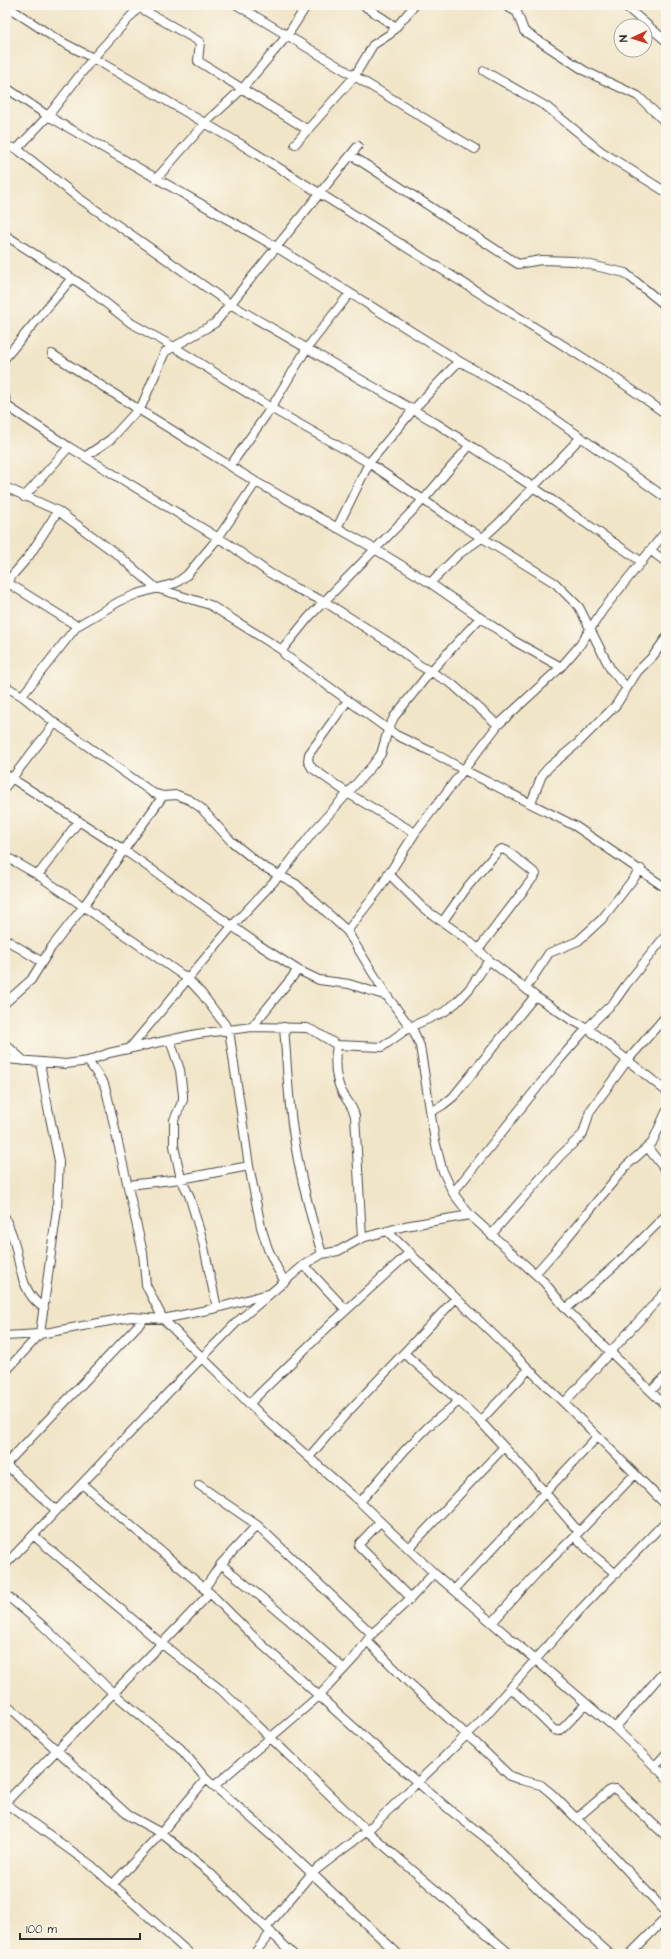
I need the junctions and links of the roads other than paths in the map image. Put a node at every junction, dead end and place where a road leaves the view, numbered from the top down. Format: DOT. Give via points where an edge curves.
graph roads {
  1 [pos="5,5"];
  2 [pos="237,5"];
  3 [pos="308,5"];
  4 [pos="364,5"];
  5 [pos="415,5"];
  6 [pos="504,5"];
  7 [pos="624,5"];
  8 [pos="138,6"];
  9 [pos="396,27"];
  10 [pos="287,36"];
  11 [pos="666,41"];
  12 [pos="93,58"];
  13 [pos="484,71"];
  14 [pos="354,77"];
  15 [pos="5,87"];
  16 [pos="242,89"];
  17 [pos="48,116"];
  18 [pos="666,122"];
  19 [pos="205,123"];
  20 [pos="308,130"];
  21 [pos="296,144"];
  22 [pos="5,146"];
  23 [pos="358,146"];
  24 [pos="17,149"];
  25 [pos="475,149"];
  26 [pos="351,155"];
  27 [pos="157,178"];
  28 [pos="666,192"];
  29 [pos="319,194"];
  30 [pos="5,235"];
  31 [pos="276,247"];
  32 [pos="72,278"];
  33 [pos="350,293"];
  34 [pos="230,304"];
  35 [pos="666,306"];
  36 [pos="174,347"];
  37 [pos="306,348"];
  38 [pos="52,354"];
  39 [pos="5,358"];
  40 [pos="459,360"];
  41 [pos="5,397"];
  42 [pos="271,408"];
  43 [pos="138,409"];
  44 [pos="413,410"];
  45 [pos="666,414"];
  46 [pos="581,437"];
  47 [pos="470,445"];
  48 [pos="69,447"];
  49 [pos="86,456"];
  50 [pos="369,463"];
  51 [pos="230,466"];
  52 [pos="256,482"];
  53 [pos="5,487"];
  54 [pos="533,487"];
  55 [pos="24,497"];
  56 [pos="666,498"];
  57 [pos="424,499"];
  58 [pos="58,511"];
  59 [pos="337,528"];
  60 [pos="666,531"];
  61 [pos="483,537"];
  62 [pos="218,538"];
  63 [pos="375,549"];
  64 [pos="650,550"];
  65 [pos="642,562"];
  66 [pos="666,562"];
  67 [pos="6,583"];
  68 [pos="430,584"];
  69 [pos="156,588"];
  70 [pos="325,602"];
  71 [pos="480,619"];
  72 [pos="77,626"];
  73 [pos="591,629"];
  74 [pos="665,641"];
  75 [pos="282,650"];
  76 [pos="561,666"];
  77 [pos="431,671"];
  78 [pos="5,686"];
  79 [pos="627,688"];
  80 [pos="22,696"];
  81 [pos="348,700"];
  82 [pos="55,723"];
  83 [pos="498,725"];
  84 [pos="388,730"];
  85 [pos="464,770"];
  86 [pos="8,776"];
  87 [pos="5,787"];
  88 [pos="349,794"];
  89 [pos="163,796"];
  90 [pos="531,803"];
  91 [pos="79,821"];
  92 [pos="415,833"];
  93 [pos="124,850"];
  94 [pos="5,856"];
  95 [pos="641,869"];
  96 [pos="280,874"];
  97 [pos="388,874"];
  98 [pos="38,875"];
  99 [pos="666,888"];
  100 [pos="83,907"];
  101 [pos="443,921"];
  102 [pos="233,925"];
  103 [pos="347,931"];
  104 [pos="666,935"];
  105 [pos="5,939"];
  106 [pos="478,950"];
  107 [pos="490,960"];
  108 [pos="42,962"];
  109 [pos="298,970"];
  110 [pos="188,979"];
  111 [pos="526,988"];
  112 [pos="387,996"];
  113 [pos="535,996"];
  114 [pos="5,1003"];
  115 [pos="666,1016"];
  116 [pos="252,1027"];
  117 [pos="284,1027"];
  118 [pos="410,1027"];
  119 [pos="587,1028"];
  120 [pos="229,1030"];
  121 [pos="170,1040"];
  122 [pos="5,1044"];
  123 [pos="337,1045"];
  124 [pos="128,1049"];
  125 [pos="5,1059"];
  126 [pos="24,1061"];
  127 [pos="88,1061"];
  128 [pos="627,1061"];
  129 [pos="40,1062"];
  130 [pos="666,1092"];
  131 [pos="431,1112"];
  132 [pos="666,1112"];
  133 [pos="648,1148"];
  134 [pos="249,1166"];
  135 [pos="666,1171"];
  136 [pos="181,1179"];
  137 [pos="128,1185"];
  138 [pos="453,1193"];
  139 [pos="666,1215"];
  140 [pos="470,1216"];
  141 [pos="5,1217"];
  142 [pos="387,1231"];
  143 [pos="492,1235"];
  144 [pos="362,1238"];
  145 [pos="410,1252"];
  146 [pos="322,1254"];
  147 [pos="304,1266"];
  148 [pos="535,1274"];
  149 [pos="285,1282"];
  150 [pos="666,1291"];
  151 [pos="270,1293"];
  152 [pos="456,1298"];
  153 [pos="44,1308"];
  154 [pos="216,1308"];
  155 [pos="566,1309"];
  156 [pos="346,1310"];
  157 [pos="144,1318"];
  158 [pos="163,1319"];
  159 [pos="40,1334"];
  160 [pos="5,1336"];
  161 [pos="610,1353"];
  162 [pos="405,1354"];
  163 [pos="203,1358"];
  164 [pos="529,1369"];
  165 [pos="5,1372"];
  166 [pos="666,1376"];
  167 [pos="651,1391"];
  168 [pos="459,1401"];
  169 [pos="564,1403"];
  170 [pos="249,1404"];
  171 [pos="666,1406"];
  172 [pos="480,1421"];
  173 [pos="598,1437"];
  174 [pos="503,1448"];
  175 [pos="309,1457"];
  176 [pos="5,1465"];
  177 [pos="635,1474"];
  178 [pos="82,1484"];
  179 [pos="199,1485"];
  180 [pos="544,1493"];
  181 [pos="360,1502"];
  182 [pos="666,1505"];
  183 [pos="56,1510"];
  184 [pos="666,1521"];
  185 [pos="380,1522"];
  186 [pos="257,1525"];
  187 [pos="577,1534"];
  188 [pos="32,1535"];
  189 [pos="409,1548"];
  190 [pos="221,1564"];
  191 [pos="5,1565"];
  192 [pos="434,1573"];
  193 [pos="616,1574"];
  194 [pos="454,1590"];
  195 [pos="207,1591"];
  196 [pos="5,1594"];
  197 [pos="411,1598"];
  198 [pos="492,1624"];
  199 [pos="372,1634"];
  200 [pos="367,1641"];
  201 [pos="162,1644"];
  202 [pos="535,1660"];
  203 [pos="344,1669"];
  204 [pos="666,1670"];
  205 [pos="511,1688"];
  206 [pos="112,1692"];
  207 [pos="319,1696"];
  208 [pos="5,1704"];
  209 [pos="586,1704"];
  210 [pos="615,1728"];
  211 [pos="467,1734"];
  212 [pos="270,1738"];
  213 [pos="57,1749"];
  214 [pos="666,1754"];
  215 [pos="655,1766"];
  216 [pos="666,1777"];
  217 [pos="206,1779"];
  218 [pos="418,1783"];
  219 [pos="214,1786"];
  220 [pos="577,1818"];
  221 [pos="367,1831"];
  222 [pos="161,1833"];
  223 [pos="666,1836"];
  224 [pos="312,1873"];
  225 [pos="113,1884"];
  226 [pos="666,1912"];
  227 [pos="666,1918"];
  228 [pos="268,1930"];
  229 [pos="190,1954"];
  230 [pos="254,1954"];
  231 [pos="293,1954"];
  232 [pos="398,1954"];
  233 [pos="510,1954"];
  234 [pos="610,1954"];
  235 [pos="630,1954"];
  1 -- 12 [label="street" via="58,40"];
  2 -- 10 [label="street"];
  3 -- 10 [label="street"];
  4 -- 9 [label="street"];
  5 -- 9 [label="street"];
  6 -- 18 [label="street" via="517,12 524,31 585,71 638,96"];
  7 -- 11 [label="street"];
  8 -- 12 [label="street"];
  8 -- 16 [label="street" via="200,42 198,61"];
  9 -- 14 [label="street" via="373,45"];
  10 -- 14 [label="street"];
  10 -- 16 [label="street"];
  12 -- 17 [label="street"];
  12 -- 19 [label="street"];
  13 -- 28 [label="street" via="547,107 602,152"];
  14 -- 20 [label="street"];
  14 -- 25 [label="street"];
  15 -- 17 [label="street"];
  16 -- 19 [label="street"];
  16 -- 20 [label="street"];
  17 -- 24 [label="street"];
  17 -- 27 [label="street"];
  19 -- 27 [label="street"];
  19 -- 29 [label="street"];
  20 -- 21 [label="street"];
  22 -- 24 [label="street"];
  23 -- 26 [label="street"];
  24 -- 34 [label="street" via="76,196"];
  26 -- 29 [label="street"];
  26 -- 35 [label="street" via="518,264 541,260 574,261 625,273"];
  27 -- 31 [label="street"];
  29 -- 31 [label="street"];
  29 -- 45 [label="street" via="614,377"];
  30 -- 32 [label="street"];
  31 -- 33 [label="street"];
  31 -- 34 [label="street"];
  32 -- 36 [label="street" via="131,323"];
  32 -- 39 [label="street"];
  33 -- 37 [label="street"];
  33 -- 40 [label="street"];
  34 -- 36 [label="street" via="215,323"];
  34 -- 37 [label="street"];
  36 -- 42 [label="street"];
  36 -- 43 [label="street" via="165,352"];
  37 -- 42 [label="street"];
  37 -- 44 [label="street"];
  38 -- 43 [label="street"];
  40 -- 44 [label="street"];
  40 -- 46 [label="street" via="530,401"];
  41 -- 48 [label="street" via="6,406"];
  42 -- 50 [label="street"];
  42 -- 51 [label="street"];
  43 -- 49 [label="street" via="111,439"];
  43 -- 51 [label="street"];
  44 -- 47 [label="street"];
  44 -- 50 [label="street"];
  46 -- 54 [label="street"];
  46 -- 56 [label="street"];
  47 -- 54 [label="street"];
  47 -- 57 [label="street"];
  48 -- 49 [label="street"];
  48 -- 55 [label="street"];
  49 -- 62 [label="street"];
  50 -- 57 [label="street"];
  50 -- 59 [label="street"];
  51 -- 52 [label="street"];
  52 -- 59 [label="street"];
  52 -- 62 [label="street"];
  53 -- 55 [label="street"];
  54 -- 61 [label="street"];
  54 -- 65 [label="street"];
  55 -- 58 [label="street"];
  57 -- 61 [label="street"];
  57 -- 63 [label="street"];
  58 -- 67 [label="street" via="29,556"];
  58 -- 69 [label="street" via="118,555"];
  59 -- 63 [label="street"];
  60 -- 64 [label="street"];
  61 -- 68 [label="street" via="459,554"];
  61 -- 73 [label="street" via="555,583 579,607"];
  62 -- 69 [label="street" via="187,575 176,583"];
  62 -- 70 [label="street" via="288,584"];
  63 -- 68 [label="street"];
  63 -- 70 [label="street"];
  64 -- 65 [label="street"];
  64 -- 66 [label="street"];
  65 -- 73 [label="street" via="602,611"];
  67 -- 72 [label="street"];
  68 -- 71 [label="street"];
  69 -- 72 [label="street" via="120,601"];
  69 -- 75 [label="street" via="210,605"];
  70 -- 75 [label="street"];
  70 -- 77 [label="street"];
  71 -- 76 [label="street"];
  71 -- 77 [label="street"];
  72 -- 80 [label="street"];
  73 -- 76 [label="street"];
  73 -- 79 [label="street" via="612,670"];
  74 -- 79 [label="street" via="637,672"];
  75 -- 81 [label="street" via="289,658"];
  76 -- 83 [label="street"];
  77 -- 83 [label="street" via="452,684"];
  77 -- 84 [label="street" via="394,717"];
  78 -- 80 [label="street"];
  79 -- 90 [label="street" via="616,705 598,724 542,775"];
  80 -- 82 [label="street"];
  81 -- 84 [label="street"];
  81 -- 88 [label="street" via="309,754 308,761 312,768"];
  82 -- 86 [label="street"];
  82 -- 89 [label="street" via="146,788"];
  83 -- 85 [label="street"];
  84 -- 85 [label="street"];
  84 -- 88 [label="street" via="380,754"];
  85 -- 90 [label="street"];
  85 -- 92 [label="street"];
  86 -- 87 [label="street"];
  86 -- 91 [label="street"];
  88 -- 92 [label="street"];
  88 -- 96 [label="street" via="313,832"];
  89 -- 93 [label="street"];
  89 -- 96 [label="street" via="190,800 201,808 231,841 262,866"];
  90 -- 95 [label="street" via="575,826"];
  91 -- 93 [label="street"];
  91 -- 98 [label="street"];
  92 -- 97 [label="street"];
  93 -- 100 [label="street"];
  93 -- 102 [label="street"];
  94 -- 98 [label="street"];
  95 -- 99 [label="street"];
  95 -- 111 [label="street" via="602,919 588,932 578,941 549,953"];
  96 -- 102 [label="street"];
  96 -- 103 [label="street" via="296,884"];
  97 -- 101 [label="street" via="424,908"];
  97 -- 103 [label="street"];
  98 -- 100 [label="street"];
  100 -- 108 [label="street"];
  100 -- 110 [label="street"];
  101 -- 106 [label="street"];
  101 -- 106 [label="street" via="498,851 507,851 524,864 536,874"];
  102 -- 109 [label="street"];
  102 -- 110 [label="street"];
  103 -- 112 [label="street"];
  104 -- 119 [label="street" via="614,1002"];
  105 -- 108 [label="street"];
  106 -- 107 [label="street"];
  107 -- 111 [label="street"];
  107 -- 118 [label="street" via="457,1002 444,1012"];
  108 -- 114 [label="street" via="30,980"];
  109 -- 112 [label="street" via="319,980 348,984"];
  109 -- 116 [label="street"];
  110 -- 120 [label="street"];
  110 -- 124 [label="street"];
  111 -- 113 [label="street"];
  112 -- 118 [label="street"];
  113 -- 119 [label="street"];
  113 -- 131 [label="street" via="452,1097"];
  115 -- 128 [label="street"];
  116 -- 117 [label="street"];
  116 -- 120 [label="street"];
  117 -- 123 [label="street" via="307,1028"];
  117 -- 146 [label="street" via="295,1144 302,1181"];
  118 -- 123 [label="street" via="382,1047"];
  118 -- 131 [label="street" via="420,1046"];
  119 -- 128 [label="street"];
  119 -- 138 [label="street"];
  120 -- 121 [label="street"];
  120 -- 134 [label="street"];
  121 -- 124 [label="street"];
  121 -- 136 [label="street" via="180,1070 183,1095 174,1116 174,1146"];
  122 -- 126 [label="street"];
  123 -- 144 [label="street" via="335,1072 355,1116"];
  124 -- 127 [label="street"];
  125 -- 126 [label="street"];
  126 -- 129 [label="street"];
  127 -- 129 [label="street" via="66,1064"];
  127 -- 137 [label="street" via="104,1084"];
  128 -- 130 [label="street"];
  128 -- 143 [label="street" via="590,1111 583,1134 559,1157"];
  129 -- 153 [label="street" via="59,1161 58,1202"];
  131 -- 138 [label="street" via="442,1169"];
  132 -- 133 [label="street"];
  133 -- 135 [label="street"];
  133 -- 148 [label="street" via="626,1166"];
  134 -- 136 [label="street"];
  134 -- 149 [label="street" via="261,1227 276,1268"];
  136 -- 137 [label="street"];
  136 -- 154 [label="street" via="189,1195 202,1238"];
  137 -- 158 [label="street" via="144,1258 146,1285"];
  138 -- 140 [label="street"];
  139 -- 155 [label="street"];
  140 -- 142 [label="street" via="435,1220"];
  140 -- 143 [label="street"];
  141 -- 153 [label="street" via="30,1296"];
  142 -- 144 [label="street"];
  142 -- 145 [label="street"];
  143 -- 148 [label="street"];
  144 -- 146 [label="street" via="338,1251"];
  145 -- 152 [label="street"];
  145 -- 156 [label="street"];
  146 -- 147 [label="street"];
  147 -- 149 [label="street"];
  147 -- 156 [label="street"];
  148 -- 155 [label="street"];
  149 -- 151 [label="street"];
  150 -- 161 [label="street"];
  151 -- 154 [label="street"];
  151 -- 163 [label="street" via="238,1321"];
  152 -- 162 [label="street"];
  152 -- 164 [label="street"];
  153 -- 159 [label="street"];
  154 -- 158 [label="street"];
  155 -- 161 [label="street"];
  156 -- 170 [label="street"];
  157 -- 158 [label="street"];
  157 -- 159 [label="street" via="131,1316"];
  157 -- 176 [label="street"];
  158 -- 163 [label="street"];
  159 -- 160 [label="street"];
  159 -- 165 [label="street"];
  161 -- 167 [label="street"];
  161 -- 169 [label="street"];
  162 -- 168 [label="street"];
  162 -- 175 [label="street" via="346,1414"];
  163 -- 170 [label="street"];
  163 -- 178 [label="street"];
  164 -- 169 [label="street"];
  164 -- 172 [label="street"];
  166 -- 167 [label="street"];
  167 -- 171 [label="street"];
  168 -- 172 [label="street"];
  168 -- 181 [label="street" via="430,1424"];
  169 -- 173 [label="street"];
  170 -- 175 [label="street"];
  172 -- 174 [label="street"];
  173 -- 177 [label="street"];
  173 -- 180 [label="street"];
  174 -- 180 [label="street" via="518,1461"];
  174 -- 189 [label="street"];
  175 -- 181 [label="street"];
  176 -- 183 [label="street"];
  177 -- 182 [label="street"];
  177 -- 187 [label="street"];
  178 -- 183 [label="street"];
  178 -- 195 [label="street"];
  179 -- 186 [label="street"];
  180 -- 187 [label="street"];
  180 -- 194 [label="street"];
  181 -- 185 [label="street"];
  183 -- 188 [label="street"];
  184 -- 193 [label="street"];
  185 -- 189 [label="street"];
  185 -- 197 [label="street" via="360,1543 360,1549"];
  186 -- 190 [label="street"];
  186 -- 199 [label="street"];
  187 -- 193 [label="street" via="591,1552"];
  187 -- 198 [label="street" via="541,1569"];
  188 -- 191 [label="street"];
  188 -- 201 [label="street"];
  189 -- 192 [label="street"];
  190 -- 195 [label="street"];
  190 -- 203 [label="street"];
  192 -- 194 [label="street"];
  192 -- 197 [label="street"];
  193 -- 202 [label="street"];
  194 -- 198 [label="street"];
  195 -- 201 [label="street"];
  195 -- 207 [label="street"];
  196 -- 206 [label="street" via="42,1625"];
  197 -- 199 [label="street"];
  198 -- 202 [label="street"];
  199 -- 200 [label="street"];
  200 -- 203 [label="street"];
  200 -- 211 [label="street" via="407,1681"];
  201 -- 206 [label="street"];
  201 -- 212 [label="street" via="220,1690"];
  202 -- 205 [label="street"];
  202 -- 209 [label="street"];
  203 -- 207 [label="street"];
  204 -- 210 [label="street"];
  205 -- 209 [label="street" via="554,1730 563,1728"];
  205 -- 211 [label="street"];
  206 -- 213 [label="street"];
  206 -- 217 [label="street" via="180,1748"];
  207 -- 212 [label="street"];
  207 -- 218 [label="street"];
  208 -- 213 [label="street"];
  209 -- 210 [label="street"];
  210 -- 215 [label="street"];
  211 -- 218 [label="street"];
  211 -- 220 [label="street" via="510,1776 541,1785"];
  212 -- 219 [label="street"];
  212 -- 221 [label="street"];
  213 -- 222 [label="street" via="128,1815"];
  213 -- 225 [label="street" via="5,1804 91,1865"];
  214 -- 215 [label="street"];
  215 -- 216 [label="street"];
  217 -- 219 [label="street"];
  217 -- 222 [label="street"];
  218 -- 221 [label="street"];
  218 -- 234 [label="street" via="486,1838 545,1896"];
  219 -- 224 [label="street"];
  220 -- 223 [label="street" via="610,1790 616,1788"];
  220 -- 226 [label="street"];
  221 -- 224 [label="street"];
  221 -- 233 [label="street"];
  222 -- 225 [label="street"];
  222 -- 228 [label="street" via="209,1872"];
  224 -- 228 [label="street"];
  224 -- 232 [label="street"];
  225 -- 229 [label="street"];
  227 -- 235 [label="street"];
  228 -- 230 [label="street"];
  228 -- 231 [label="street"];
}
